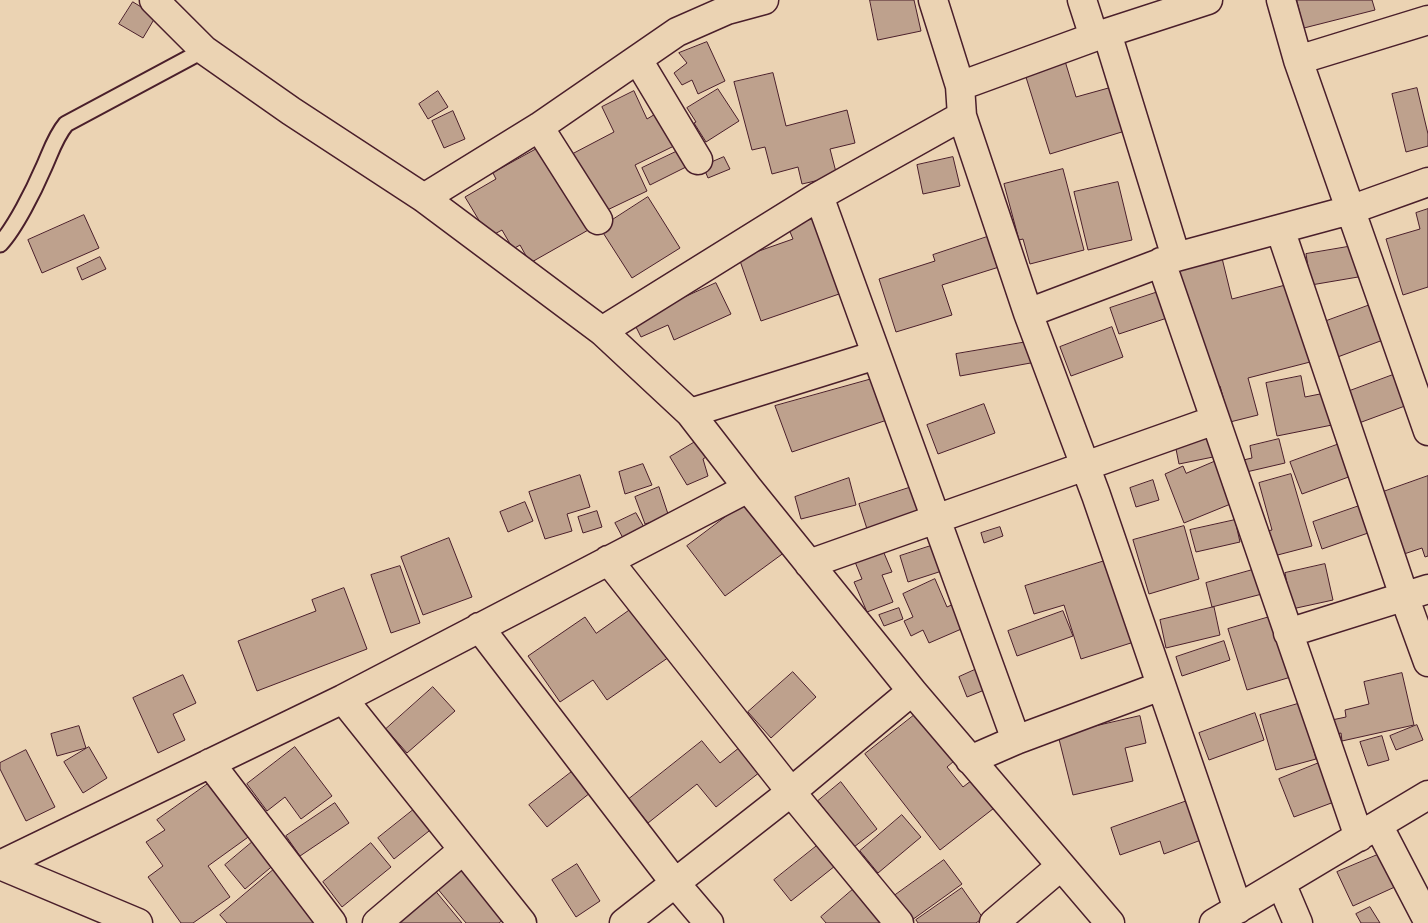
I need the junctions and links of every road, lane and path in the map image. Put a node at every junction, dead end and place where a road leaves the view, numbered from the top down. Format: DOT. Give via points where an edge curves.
graph roads {
  1 [pos="154,0"];
  2 [pos="764,0"];
  3 [pos="933,0"];
  4 [pos="1082,0"];
  5 [pos="1208,0"];
  6 [pos="1280,0"];
  7 [pos="1428,20"];
  8 [pos="1100,35"];
  9 [pos="204,50"];
  10 [pos="638,60"];
  11 [pos="1298,60"];
  12 [pos="960,86"];
  13 [pos="962,116"];
  14 [pos="539,127"];
  15 [pos="698,160"];
  16 [pos="1428,182"];
  17 [pos="818,196"];
  18 [pos="424,198"];
  19 [pos="1350,210"];
  20 [pos="598,220"];
  21 [pos="1280,229"];
  22 [pos="0,244"];
  23 [pos="1168,260"];
  24 [pos="1028,313"];
  25 [pos="602,331"];
  26 [pos="876,355"];
  27 [pos="690,413"];
  28 [pos="1215,420"];
  29 [pos="1428,431"];
  30 [pos="1085,466"];
  31 [pos="748,488"];
  32 [pos="936,520"];
  33 [pos="608,560"];
  34 [pos="809,564"];
  35 [pos="1416,593"];
  36 [pos="479,627"];
  37 [pos="1288,634"];
  38 [pos="1428,662"];
  39 [pos="1161,686"];
  40 [pos="912,691"];
  41 [pos="343,698"];
  42 [pos="1016,740"];
  43 [pos="970,760"];
  44 [pos="210,763"];
  45 [pos="791,792"];
  46 [pos="1428,795"];
  47 [pos="1368,831"];
  48 [pos="463,850"];
  49 [pos="0,866"];
  50 [pos="1061,866"];
  51 [pos="675,883"];
  52 [pos="1281,883"];
  53 [pos="1238,909"];
  54 [pos="110,917"];
  55 [pos="1428,921"];
  56 [pos="138,923"];
  57 [pos="332,923"];
  58 [pos="377,923"];
  59 [pos="522,923"];
  60 [pos="624,923"];
  61 [pos="709,923"];
  62 [pos="899,923"];
  63 [pos="994,923"];
  64 [pos="1110,923"];
  65 [pos="1214,923"];
  66 [pos="1298,923"];
  1 -- 9 [label="street"];
  2 -- 10 [label="street" via="727,10 677,32"];
  3 -- 12 [label="street"];
  4 -- 8 [label="street"];
  5 -- 8 [label="street"];
  6 -- 11 [label="street"];
  7 -- 11 [label="street"];
  8 -- 12 [label="street"];
  8 -- 23 [label="street"];
  9 -- 18 [label="street"];
  9 -- 22 [label="lane" via="66,124 18,217"];
  10 -- 14 [label="street"];
  10 -- 15 [label="street"];
  11 -- 19 [label="street"];
  12 -- 13 [label="street"];
  13 -- 17 [label="street"];
  13 -- 24 [label="street"];
  14 -- 18 [label="street"];
  14 -- 20 [label="street"];
  16 -- 19 [label="street"];
  17 -- 25 [label="street"];
  17 -- 26 [label="street"];
  18 -- 25 [label="street"];
  19 -- 21 [label="street"];
  19 -- 29 [label="street"];
  21 -- 23 [label="street"];
  21 -- 35 [label="street"];
  23 -- 24 [label="street"];
  23 -- 28 [label="street"];
  24 -- 30 [label="street"];
  25 -- 27 [label="street"];
  26 -- 27 [label="street"];
  26 -- 32 [label="street"];
  27 -- 31 [label="street"];
  28 -- 30 [label="street"];
  28 -- 37 [label="street"];
  30 -- 32 [label="street"];
  30 -- 39 [label="street"];
  31 -- 33 [label="street"];
  31 -- 34 [label="street"];
  32 -- 34 [label="street"];
  32 -- 42 [label="street"];
  33 -- 36 [label="street"];
  33 -- 45 [label="street"];
  34 -- 40 [label="street"];
  35 -- 37 [label="street"];
  35 -- 38 [label="street"];
  36 -- 41 [label="street"];
  36 -- 51 [label="street"];
  37 -- 47 [label="street"];
  39 -- 42 [label="street"];
  39 -- 53 [label="street"];
  40 -- 43 [label="street"];
  40 -- 45 [label="street"];
  41 -- 44 [label="street"];
  41 -- 48 [label="street"];
  42 -- 43 [label="street"];
  43 -- 50 [label="street"];
  44 -- 49 [label="street"];
  44 -- 57 [label="street"];
  45 -- 51 [label="street"];
  45 -- 62 [label="street"];
  46 -- 47 [label="street"];
  47 -- 52 [label="street"];
  47 -- 55 [label="street"];
  48 -- 58 [label="street"];
  48 -- 59 [label="street"];
  49 -- 54 [label="street"];
  50 -- 63 [label="street"];
  50 -- 64 [label="street"];
  51 -- 60 [label="street"];
  51 -- 61 [label="street"];
  52 -- 53 [label="street"];
  52 -- 66 [label="street"];
  53 -- 65 [label="street"];
  54 -- 56 [label="street"];
}
